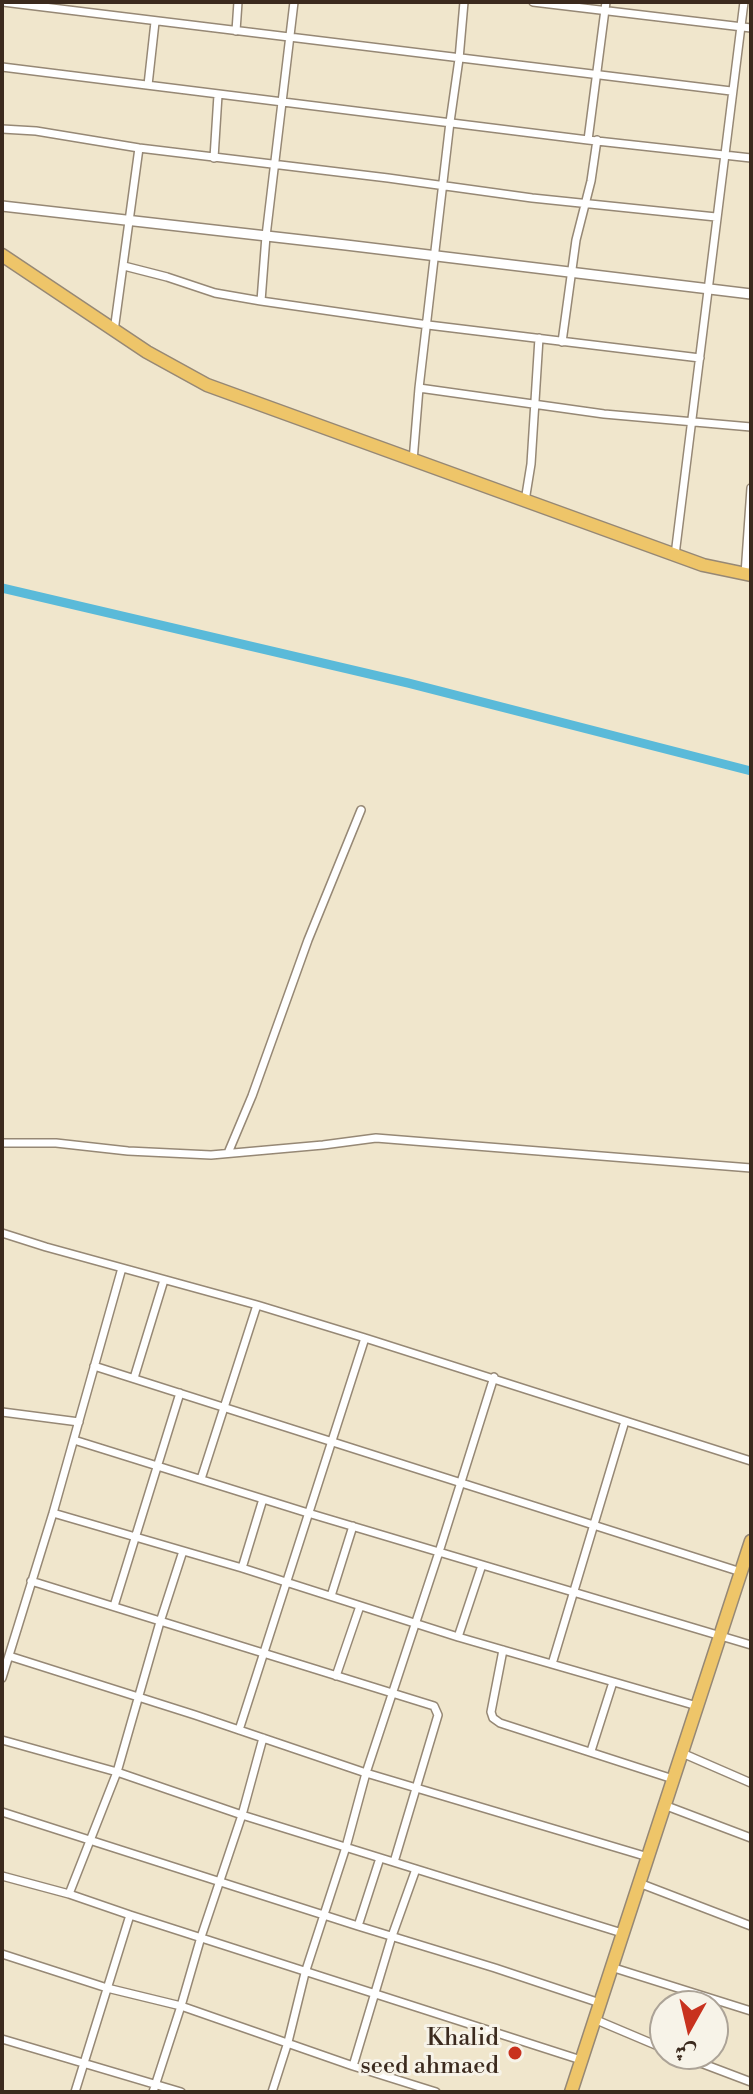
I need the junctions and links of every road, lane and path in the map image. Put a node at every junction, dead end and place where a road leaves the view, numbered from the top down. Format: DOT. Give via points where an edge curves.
graph roads {
  1 [pos="3,2"];
  2 [pos="96,2"];
  3 [pos="238,2"];
  4 [pos="294,2"];
  5 [pos="464,2"];
  6 [pos="533,2"];
  7 [pos="744,2"];
  8 [pos="606,6"];
  9 [pos="95,12"];
  10 [pos="155,22"];
  11 [pos="740,26"];
  12 [pos="751,28"];
  13 [pos="236,31"];
  14 [pos="290,37"];
  15 [pos="459,59"];
  16 [pos="2,67"];
  17 [pos="596,75"];
  18 [pos="148,85"];
  19 [pos="731,91"];
  20 [pos="218,95"];
  21 [pos="283,101"];
  22 [pos="450,122"];
  23 [pos="2,129"];
  24 [pos="592,140"];
  25 [pos="139,148"];
  26 [pos="724,154"];
  27 [pos="214,158"];
  28 [pos="751,158"];
  29 [pos="275,165"];
  30 [pos="444,187"];
  31 [pos="585,202"];
  32 [pos="2,206"];
  33 [pos="716,217"];
  34 [pos="129,220"];
  35 [pos="266,236"];
  36 [pos="2,255"];
  37 [pos="435,255"];
  38 [pos="124,266"];
  39 [pos="572,272"];
  40 [pos="706,289"];
  41 [pos="751,294"];
  42 [pos="261,301"];
  43 [pos="428,325"];
  44 [pos="114,331"];
  45 [pos="539,338"];
  46 [pos="562,342"];
  47 [pos="700,358"];
  48 [pos="419,388"];
  49 [pos="536,404"];
  50 [pos="692,423"];
  51 [pos="751,427"];
  52 [pos="413,461"];
  53 [pos="751,492"];
  54 [pos="525,501"];
  55 [pos="675,555"];
  56 [pos="748,574"];
  57 [pos="361,810"];
  58 [pos="2,1143"];
  59 [pos="228,1153"];
  60 [pos="751,1168"];
  61 [pos="2,1233"];
  62 [pos="122,1268"];
  63 [pos="164,1280"];
  64 [pos="257,1305"];
  65 [pos="365,1338"];
  66 [pos="94,1366"];
  67 [pos="494,1377"];
  68 [pos="134,1378"];
  69 [pos="180,1393"];
  70 [pos="224,1406"];
  71 [pos="2,1412"];
  72 [pos="625,1421"];
  73 [pos="79,1422"];
  74 [pos="74,1440"];
  75 [pos="331,1442"];
  76 [pos="751,1461"];
  77 [pos="158,1465"];
  78 [pos="201,1479"];
  79 [pos="462,1482"];
  80 [pos="263,1499"];
  81 [pos="53,1513"];
  82 [pos="308,1513"];
  83 [pos="353,1526"];
  84 [pos="593,1526"];
  85 [pos="136,1537"];
  86 [pos="751,1541"];
  87 [pos="183,1551"];
  88 [pos="439,1552"];
  89 [pos="482,1565"];
  90 [pos="242,1568"];
  91 [pos="741,1572"];
  92 [pos="31,1581"];
  93 [pos="288,1582"];
  94 [pos="572,1591"];
  95 [pos="331,1596"];
  96 [pos="114,1606"];
  97 [pos="360,1606"];
  98 [pos="160,1622"];
  99 [pos="416,1624"];
  100 [pos="721,1635"];
  101 [pos="458,1637"];
  102 [pos="751,1645"];
  103 [pos="503,1650"];
  104 [pos="264,1653"];
  105 [pos="9,1656"];
  106 [pos="552,1664"];
  107 [pos="336,1676"];
  108 [pos="2,1678"];
  109 [pos="613,1682"];
  110 [pos="393,1693"];
  111 [pos="139,1697"];
  112 [pos="697,1706"];
  113 [pos="239,1730"];
  114 [pos="263,1738"];
  115 [pos="2,1740"];
  116 [pos="591,1751"];
  117 [pos="682,1753"];
  118 [pos="117,1772"];
  119 [pos="366,1773"];
  120 [pos="673,1779"];
  121 [pos="751,1783"];
  122 [pos="416,1788"];
  123 [pos="664,1805"];
  124 [pos="2,1812"];
  125 [pos="242,1815"];
  126 [pos="751,1838"];
  127 [pos="92,1840"];
  128 [pos="346,1847"];
  129 [pos="648,1857"];
  130 [pos="380,1858"];
  131 [pos="394,1862"];
  132 [pos="416,1869"];
  133 [pos="2,1876"];
  134 [pos="218,1880"];
  135 [pos="639,1883"];
  136 [pos="69,1894"];
  137 [pos="130,1915"];
  138 [pos="323,1915"];
  139 [pos="358,1926"];
  140 [pos="751,1926"];
  141 [pos="622,1933"];
  142 [pos="392,1936"];
  143 [pos="201,1937"];
  144 [pos="2,1954"];
  145 [pos="611,1967"];
  146 [pos="305,1973"];
  147 [pos="107,1988"];
  148 [pos="375,1994"];
  149 [pos="600,2003"];
  150 [pos="181,2006"];
  151 [pos="751,2011"];
  152 [pos="594,2019"];
  153 [pos="2,2039"];
  154 [pos="288,2042"];
  155 [pos="649,2042"];
  156 [pos="581,2060"];
  157 [pos="83,2064"];
  158 [pos="353,2066"];
  159 [pos="719,2070"];
  160 [pos="751,2082"];
  161 [pos="154,2088"];
  162 [pos="75,2092"];
  163 [pos="181,2092"];
  164 [pos="272,2092"];
  165 [pos="436,2092"];
  166 [pos="571,2092"];
  1 -- 9 [label="street"];
  2 -- 9 [label="street"];
  3 -- 13 [label="street"];
  4 -- 14 [label="street"];
  5 -- 15 [label="street"];
  6 -- 8 [label="street"];
  7 -- 11 [label="street"];
  8 -- 11 [label="street"];
  8 -- 17 [label="street"];
  9 -- 10 [label="street"];
  10 -- 13 [label="street"];
  10 -- 18 [label="street"];
  11 -- 12 [label="street"];
  11 -- 19 [label="street"];
  13 -- 14 [label="street"];
  14 -- 15 [label="street"];
  14 -- 21 [label="street"];
  15 -- 17 [label="street"];
  15 -- 22 [label="street"];
  16 -- 18 [label="street"];
  17 -- 19 [label="street"];
  17 -- 24 [label="street"];
  18 -- 20 [label="street"];
  19 -- 26 [label="street"];
  20 -- 21 [label="street"];
  20 -- 27 [label="street"];
  21 -- 22 [label="street"];
  21 -- 29 [label="street"];
  22 -- 24 [label="street"];
  22 -- 30 [label="street"];
  23 -- 25 [label="street"];
  24 -- 26 [label="street"];
  24 -- 31 [label="street"];
  25 -- 27 [label="street"];
  25 -- 34 [label="street"];
  26 -- 28 [label="street"];
  26 -- 33 [label="street"];
  27 -- 29 [label="street"];
  29 -- 30 [label="street"];
  29 -- 35 [label="street"];
  30 -- 31 [label="street"];
  30 -- 37 [label="street"];
  31 -- 33 [label="street"];
  31 -- 39 [label="street"];
  32 -- 34 [label="street"];
  33 -- 40 [label="street"];
  34 -- 35 [label="street"];
  34 -- 38 [label="street"];
  35 -- 37 [label="street"];
  35 -- 42 [label="street"];
  36 -- 44 [label="main road"];
  37 -- 39 [label="street"];
  37 -- 43 [label="street"];
  38 -- 42 [label="street"];
  38 -- 44 [label="street"];
  39 -- 40 [label="street"];
  39 -- 46 [label="street"];
  40 -- 41 [label="street"];
  40 -- 47 [label="street"];
  42 -- 43 [label="street"];
  43 -- 45 [label="street"];
  43 -- 48 [label="street"];
  44 -- 52 [label="main road" via="207,385"];
  45 -- 46 [label="street"];
  45 -- 49 [label="street"];
  46 -- 47 [label="street"];
  47 -- 50 [label="street"];
  48 -- 49 [label="street"];
  48 -- 52 [label="street"];
  49 -- 50 [label="street"];
  49 -- 54 [label="street"];
  50 -- 51 [label="street"];
  50 -- 55 [label="street"];
  52 -- 54 [label="main road"];
  53 -- 56 [label="street"];
  54 -- 55 [label="main road"];
  55 -- 56 [label="main road"];
  57 -- 59 [label="street"];
  58 -- 59 [label="street"];
  59 -- 60 [label="street" via="376,1138"];
  61 -- 62 [label="street"];
  62 -- 63 [label="street"];
  62 -- 66 [label="street"];
  63 -- 64 [label="street"];
  63 -- 68 [label="street"];
  64 -- 65 [label="street"];
  64 -- 70 [label="street"];
  65 -- 67 [label="street"];
  65 -- 75 [label="street"];
  66 -- 68 [label="street"];
  66 -- 73 [label="street"];
  67 -- 72 [label="street"];
  67 -- 79 [label="street"];
  68 -- 69 [label="street"];
  69 -- 70 [label="street"];
  69 -- 77 [label="street"];
  70 -- 75 [label="street"];
  70 -- 78 [label="street"];
  71 -- 73 [label="street"];
  72 -- 76 [label="street"];
  72 -- 84 [label="street"];
  73 -- 74 [label="street"];
  74 -- 77 [label="street"];
  74 -- 81 [label="street"];
  75 -- 79 [label="street"];
  75 -- 82 [label="street"];
  77 -- 78 [label="street"];
  77 -- 85 [label="street"];
  78 -- 80 [label="street"];
  79 -- 84 [label="street"];
  79 -- 88 [label="street"];
  80 -- 82 [label="street"];
  80 -- 90 [label="street"];
  81 -- 85 [label="street"];
  81 -- 92 [label="street"];
  82 -- 83 [label="street"];
  82 -- 93 [label="street"];
  83 -- 88 [label="street"];
  83 -- 95 [label="street"];
  84 -- 91 [label="street"];
  84 -- 94 [label="street"];
  85 -- 87 [label="street"];
  85 -- 96 [label="street"];
  86 -- 91 [label="main road"];
  87 -- 90 [label="street"];
  87 -- 98 [label="street"];
  88 -- 89 [label="street"];
  88 -- 99 [label="street"];
  89 -- 94 [label="street"];
  89 -- 101 [label="street"];
  90 -- 93 [label="street"];
  91 -- 100 [label="main road"];
  92 -- 96 [label="street"];
  92 -- 105 [label="street"];
  93 -- 95 [label="street"];
  93 -- 104 [label="street"];
  94 -- 100 [label="street"];
  94 -- 106 [label="street"];
  95 -- 97 [label="street"];
  96 -- 98 [label="street"];
  97 -- 99 [label="street"];
  97 -- 107 [label="street"];
  98 -- 104 [label="street"];
  98 -- 111 [label="street"];
  99 -- 101 [label="street"];
  99 -- 110 [label="street"];
  100 -- 102 [label="street"];
  100 -- 112 [label="main road"];
  101 -- 103 [label="street"];
  103 -- 106 [label="street"];
  103 -- 116 [label="street" via="491,1704 493,1718"];
  104 -- 107 [label="street"];
  104 -- 113 [label="street"];
  105 -- 108 [label="street"];
  105 -- 111 [label="street"];
  106 -- 109 [label="street"];
  107 -- 110 [label="street"];
  109 -- 112 [label="street"];
  109 -- 116 [label="street"];
  110 -- 119 [label="street"];
  110 -- 122 [label="street" via="434,1706 438,1715"];
  111 -- 113 [label="street"];
  111 -- 118 [label="street"];
  112 -- 117 [label="main road"];
  113 -- 114 [label="street"];
  114 -- 119 [label="street"];
  114 -- 125 [label="street"];
  115 -- 118 [label="street"];
  116 -- 120 [label="street"];
  117 -- 120 [label="main road"];
  117 -- 121 [label="street"];
  118 -- 125 [label="street"];
  118 -- 127 [label="street"];
  119 -- 122 [label="street"];
  119 -- 128 [label="street"];
  120 -- 123 [label="main road"];
  122 -- 129 [label="street"];
  122 -- 131 [label="street"];
  123 -- 126 [label="street"];
  123 -- 129 [label="main road"];
  124 -- 127 [label="street"];
  125 -- 128 [label="street"];
  125 -- 134 [label="street"];
  127 -- 134 [label="street"];
  127 -- 136 [label="street"];
  128 -- 130 [label="street"];
  128 -- 138 [label="street"];
  129 -- 135 [label="main road"];
  130 -- 131 [label="street"];
  130 -- 139 [label="street"];
  131 -- 132 [label="street"];
  132 -- 141 [label="street"];
  132 -- 142 [label="street"];
  133 -- 136 [label="street"];
  134 -- 138 [label="street"];
  134 -- 143 [label="street"];
  135 -- 140 [label="street"];
  135 -- 141 [label="main road"];
  136 -- 137 [label="street"];
  137 -- 143 [label="street"];
  137 -- 147 [label="street"];
  138 -- 139 [label="street"];
  138 -- 146 [label="street"];
  139 -- 142 [label="street"];
  141 -- 145 [label="main road"];
  142 -- 148 [label="street"];
  142 -- 149 [label="street"];
  143 -- 146 [label="street"];
  143 -- 150 [label="street"];
  144 -- 147 [label="street"];
  145 -- 149 [label="main road"];
  145 -- 151 [label="street"];
  146 -- 148 [label="street"];
  146 -- 154 [label="street"];
  147 -- 150 [label="street"];
  147 -- 157 [label="street"];
  148 -- 156 [label="street"];
  148 -- 158 [label="street"];
  149 -- 152 [label="main road"];
  150 -- 154 [label="street"];
  150 -- 161 [label="street"];
  152 -- 155 [label="street"];
  152 -- 156 [label="main road"];
  153 -- 157 [label="street"];
  154 -- 158 [label="street"];
  154 -- 164 [label="street"];
  156 -- 166 [label="main road"];
  157 -- 161 [label="street"];
  157 -- 162 [label="street"];
  158 -- 165 [label="street"];
  159 -- 160 [label="street"];
  161 -- 163 [label="street"];
}
